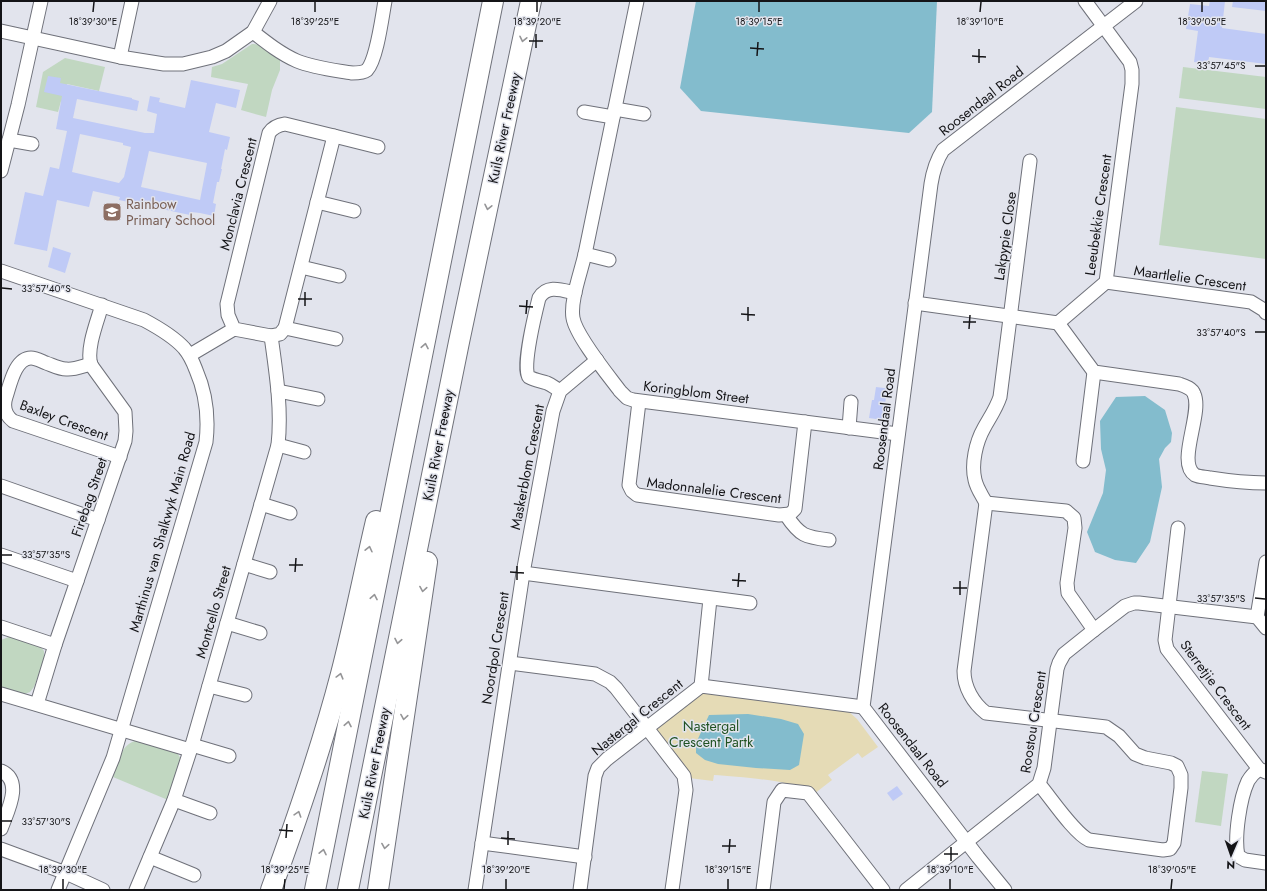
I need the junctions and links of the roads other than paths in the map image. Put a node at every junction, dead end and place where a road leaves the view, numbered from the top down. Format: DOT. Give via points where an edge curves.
graph roads {
  1 [pos="41,1"];
  2 [pos="132,1"];
  3 [pos="270,1"];
  4 [pos="385,1"];
  5 [pos="493,1"];
  6 [pos="532,1"];
  7 [pos="637,1"];
  8 [pos="1085,1"];
  9 [pos="1136,1"];
  10 [pos="1104,26"];
  11 [pos="1,31"];
  12 [pos="253,32"];
  13 [pos="33,38"];
  14 [pos="120,57"];
  15 [pos="584,112"];
  16 [pos="614,113"];
  17 [pos="644,114"];
  18 [pos="334,136"];
  19 [pos="9,140"];
  20 [pos="32,144"];
  21 [pos="378,147"];
  22 [pos="1030,161"];
  23 [pos="1,171"];
  24 [pos="317,202"];
  25 [pos="354,211"];
  26 [pos="585,254"];
  27 [pos="609,260"];
  28 [pos="301,267"];
  29 [pos="1,271"];
  30 [pos="339,276"];
  31 [pos="1106,282"];
  32 [pos="575,293"];
  33 [pos="915,303"];
  34 [pos="102,306"];
  35 [pos="1266,313"];
  36 [pos="1010,316"];
  37 [pos="1058,323"];
  38 [pos="286,328"];
  39 [pos="234,329"];
  40 [pos="271,336"];
  41 [pos="336,339"];
  42 [pos="459,342"];
  43 [pos="190,355"];
  44 [pos="597,360"];
  45 [pos="90,364"];
  46 [pos="420,368"];
  47 [pos="1094,372"];
  48 [pos="278,391"];
  49 [pos="560,391"];
  50 [pos="318,399"];
  51 [pos="639,402"];
  52 [pos="851,402"];
  53 [pos="805,422"];
  54 [pos="849,428"];
  55 [pos="898,434"];
  56 [pos="278,445"];
  57 [pos="304,452"];
  58 [pos="120,457"];
  59 [pos="1083,461"];
  60 [pos="1266,484"];
  61 [pos="1,486"];
  62 [pos="986,503"];
  63 [pos="261,504"];
  64 [pos="290,513"];
  65 [pos="786,515"];
  66 [pos="98,520"];
  67 [pos="1178,528"];
  68 [pos="829,540"];
  69 [pos="1,555"];
  70 [pos="1266,562"];
  71 [pos="244,564"];
  72 [pos="270,572"];
  73 [pos="523,573"];
  74 [pos="77,581"];
  75 [pos="710,599"];
  76 [pos="750,603"];
  77 [pos="1169,607"];
  78 [pos="1257,617"];
  79 [pos="227,623"];
  80 [pos="1,627"];
  81 [pos="1266,628"];
  82 [pos="1094,630"];
  83 [pos="260,633"];
  84 [pos="55,645"];
  85 [pos="510,663"];
  86 [pos="209,686"];
  87 [pos="701,686"];
  88 [pos="1,694"];
  89 [pos="245,694"];
  90 [pos="37,704"];
  91 [pos="863,707"];
  92 [pos="1050,720"];
  93 [pos="647,728"];
  94 [pos="122,730"];
  95 [pos="191,747"];
  96 [pos="229,756"];
  97 [pos="1262,770"];
  98 [pos="1,771"];
  99 [pos="1039,784"];
  100 [pos="174,800"];
  101 [pos="210,813"];
  102 [pos="1,829"];
  103 [pos="967,842"];
  104 [pos="482,843"];
  105 [pos="1,849"];
  106 [pos="150,857"];
  107 [pos="585,857"];
  108 [pos="1266,863"];
  109 [pos="66,873"];
  110 [pos="194,875"];
  111 [pos="58,890"];
  112 [pos="103,890"];
  113 [pos="136,890"];
  114 [pos="271,890"];
  115 [pos="315,890"];
  116 [pos="348,890"];
  117 [pos="378,890"];
  118 [pos="475,890"];
  119 [pos="580,890"];
  120 [pos="672,890"];
  121 [pos="763,890"];
  122 [pos="883,890"];
  123 [pos="906,890"];
  124 [pos="1006,890"];
  1 -- 13 [label="street"];
  2 -- 14 [label="street"];
  3 -- 12 [label="street"];
  4 -- 12 [label="street" via="373,61 366,71 360,73 299,62 270,46"];
  46 -- 5 [label="highway, one-way"];
  6 -- 42 [label="highway, Kuils River Freeway, one-way"];
  7 -- 16 [label="street, Koringblom Street"];
  8 -- 10 [label="street, Leeubekkie Crescent"];
  9 -- 10 [label="street, Roosendaal Road"];
  10 -- 31 [label="street, Leeubekkie Crescent" via="1130,62 1132,77"];
  10 -- 33 [label="street, Roosendaal Road" via="943,150 938,157 934,168"];
  11 -- 13 [label="street"];
  12 -- 14 [label="street" via="226,51 183,64 164,64"];
  13 -- 14 [label="street"];
  13 -- 19 [label="street"];
  15 -- 16 [label="street"];
  16 -- 17 [label="street"];
  16 -- 26 [label="street, Koringblom Street"];
  18 -- 21 [label="street, Monclavia Crescent"];
  18 -- 24 [label="street"];
  18 -- 39 [label="street, Monclavia Crescent" via="285,124 277,125 269,133 227,304 228,315"];
  19 -- 20 [label="street"];
  19 -- 23 [label="street"];
  22 -- 36 [label="street, Lakpypie Close"];
  24 -- 25 [label="street"];
  24 -- 28 [label="street"];
  26 -- 27 [label="street"];
  26 -- 32 [label="street, Koringblom Street"];
  28 -- 30 [label="street"];
  28 -- 38 [label="street"];
  29 -- 34 [label="street, Marthinus van Shalkwyk Main Road"];
  31 -- 35 [label="street, Maartlelie Crescent" via="1251,302"];
  31 -- 37 [label="street, Leeubekkie Crescent"];
  32 -- 44 [label="street, Koringblom Street" via="574,322"];
  32 -- 49 [label="street" via="555,288 540,295 528,347 528,375"];
  33 -- 36 [label="street"];
  33 -- 55 [label="street, Roosendaal Road"];
  34 -- 43 [label="street, Marthinus van Shalkwyk Main Road" via="144,320 163,330"];
  34 -- 45 [label="street" via="91,347"];
  36 -- 37 [label="street"];
  36 -- 62 [label="street, Lakpypie Close" via="1000,397 979,439 974,463 975,479"];
  37 -- 47 [label="street"];
  38 -- 40 [label="street" via="280,334"];
  38 -- 41 [label="street"];
  39 -- 40 [label="street"];
  39 -- 43 [label="street"];
  40 -- 48 [label="street, Montcello Street"];
  42 -- 116 [label="highway, Kuils River Freeway, one-way"];
  42 -- 117 [label="highway, one-way" via="455,404 429,551"];
  43 -- 94 [label="street, Marthinus van Shalkwyk Main Road" via="207,408 206,442"];
  44 -- 49 [label="street, Maskerblom Crescent"];
  44 -- 51 [label="street, Koringblom Street" via="623,395"];
  45 -- 58 [label="street, Firebag Street" via="125,412 126,431"];
  45 -- 58 [label="street, Baxley Crescent" via="73,369 61,369 34,358 22,360 17,366 5,399 6,414 13,421"];
  114 -- 46 [label="highway, one-way" via="310,778 341,674 402,404"];
  115 -- 46 [label="highway, one-way"];
  47 -- 59 [label="street"];
  47 -- 60 [label="street" via="1179,384 1190,389 1195,395 1195,406 1188,461 1190,470 1196,476"];
  48 -- 50 [label="street"];
  48 -- 56 [label="street, Montcello Street"];
  49 -- 73 [label="street, Maskerblom Crescent" via="553,410"];
  51 -- 53 [label="street, Koringblom Street"];
  51 -- 65 [label="street, Madonnalelie Crescent" via="629,486 636,495"];
  52 -- 54 [label="street"];
  53 -- 54 [label="street, Koringblom Street"];
  53 -- 65 [label="street, Madonnalelie Crescent" via="795,509"];
  54 -- 55 [label="street, Koringblom Street"];
  55 -- 91 [label="street, Roosendaal Road"];
  56 -- 57 [label="street"];
  56 -- 63 [label="street, Montcello Street"];
  58 -- 66 [label="street, Firebag Street"];
  61 -- 66 [label="street"];
  62 -- 82 [label="street" via="1066,511 1074,518 1068,593"];
  62 -- 92 [label="street" via="964,671 966,685 974,700 986,713"];
  63 -- 64 [label="street"];
  63 -- 71 [label="street, Montcello Street"];
  65 -- 68 [label="street" via="794,528 804,535"];
  66 -- 74 [label="street, Firebag Street"];
  67 -- 77 [label="street, Sterretjie Crescent"];
  69 -- 74 [label="street"];
  70 -- 78 [label="street"];
  71 -- 72 [label="street"];
  71 -- 79 [label="street, Montcello Street"];
  73 -- 75 [label="street"];
  73 -- 85 [label="street, Noordpol Crescent"];
  74 -- 84 [label="street, Firebag Street"];
  75 -- 76 [label="street"];
  75 -- 87 [label="street"];
  77 -- 78 [label="street, Roostou Crescent"];
  77 -- 82 [label="street, Roostou Crescent" via="1130,604"];
  77 -- 97 [label="street, Sterretjie Crescent" via="1165,640 1167,649"];
  78 -- 81 [label="street"];
  79 -- 83 [label="street"];
  79 -- 86 [label="street, Montcello Street"];
  80 -- 84 [label="street"];
  82 -- 92 [label="street, Roostou Crescent" via="1061,658 1057,669"];
  84 -- 90 [label="street, Firebag Street"];
  85 -- 93 [label="street" via="582,672 604,678 616,688"];
  85 -- 104 [label="street, Noordpol Crescent"];
  86 -- 89 [label="street"];
  86 -- 95 [label="street, Montcello Street"];
  87 -- 91 [label="street, Nastergal Crescent"];
  87 -- 93 [label="street, Nastergal Crescent"];
  88 -- 90 [label="street"];
  90 -- 94 [label="street"];
  91 -- 103 [label="street, Roosendaal Road"];
  92 -- 99 [label="street, Roostou Crescent" via="1044,768"];
  92 -- 99 [label="street" via="1106,727 1119,736 1135,754 1177,766 1181,775 1181,788 1174,843 1170,848 1163,850 1089,840 1081,835"];
  93 -- 107 [label="street, Nastergal Crescent" via="598,768"];
  93 -- 120 [label="street" via="684,776 686,784"];
  94 -- 95 [label="street"];
  94 -- 109 [label="street, Marthinus van Shalkwyk Main Road"];
  95 -- 96 [label="street"];
  95 -- 100 [label="street, Montcello Street"];
  97 -- 108 [label="street" via="1249,779 1244,791 1236,846 1238,856 1245,860"];
  98 -- 102 [label="street" via="8,776 14,787"];
  99 -- 103 [label="street, Roostou Crescent"];
  100 -- 101 [label="street"];
  100 -- 106 [label="street, Montcello Street"];
  103 -- 123 [label="street"];
  103 -- 124 [label="street, Roosendaal Road"];
  104 -- 107 [label="street"];
  104 -- 118 [label="street, Noordpol Crescent"];
  105 -- 109 [label="street"];
  106 -- 110 [label="street"];
  106 -- 113 [label="street, Montcello Street"];
  107 -- 119 [label="street, Nastergal Crescent"];
  109 -- 111 [label="street, Marthinus van Shalkwyk Main Road"];
  109 -- 112 [label="street"];
  121 -- 122 [label="street" via="774,802 782,790 808,793"];
}
